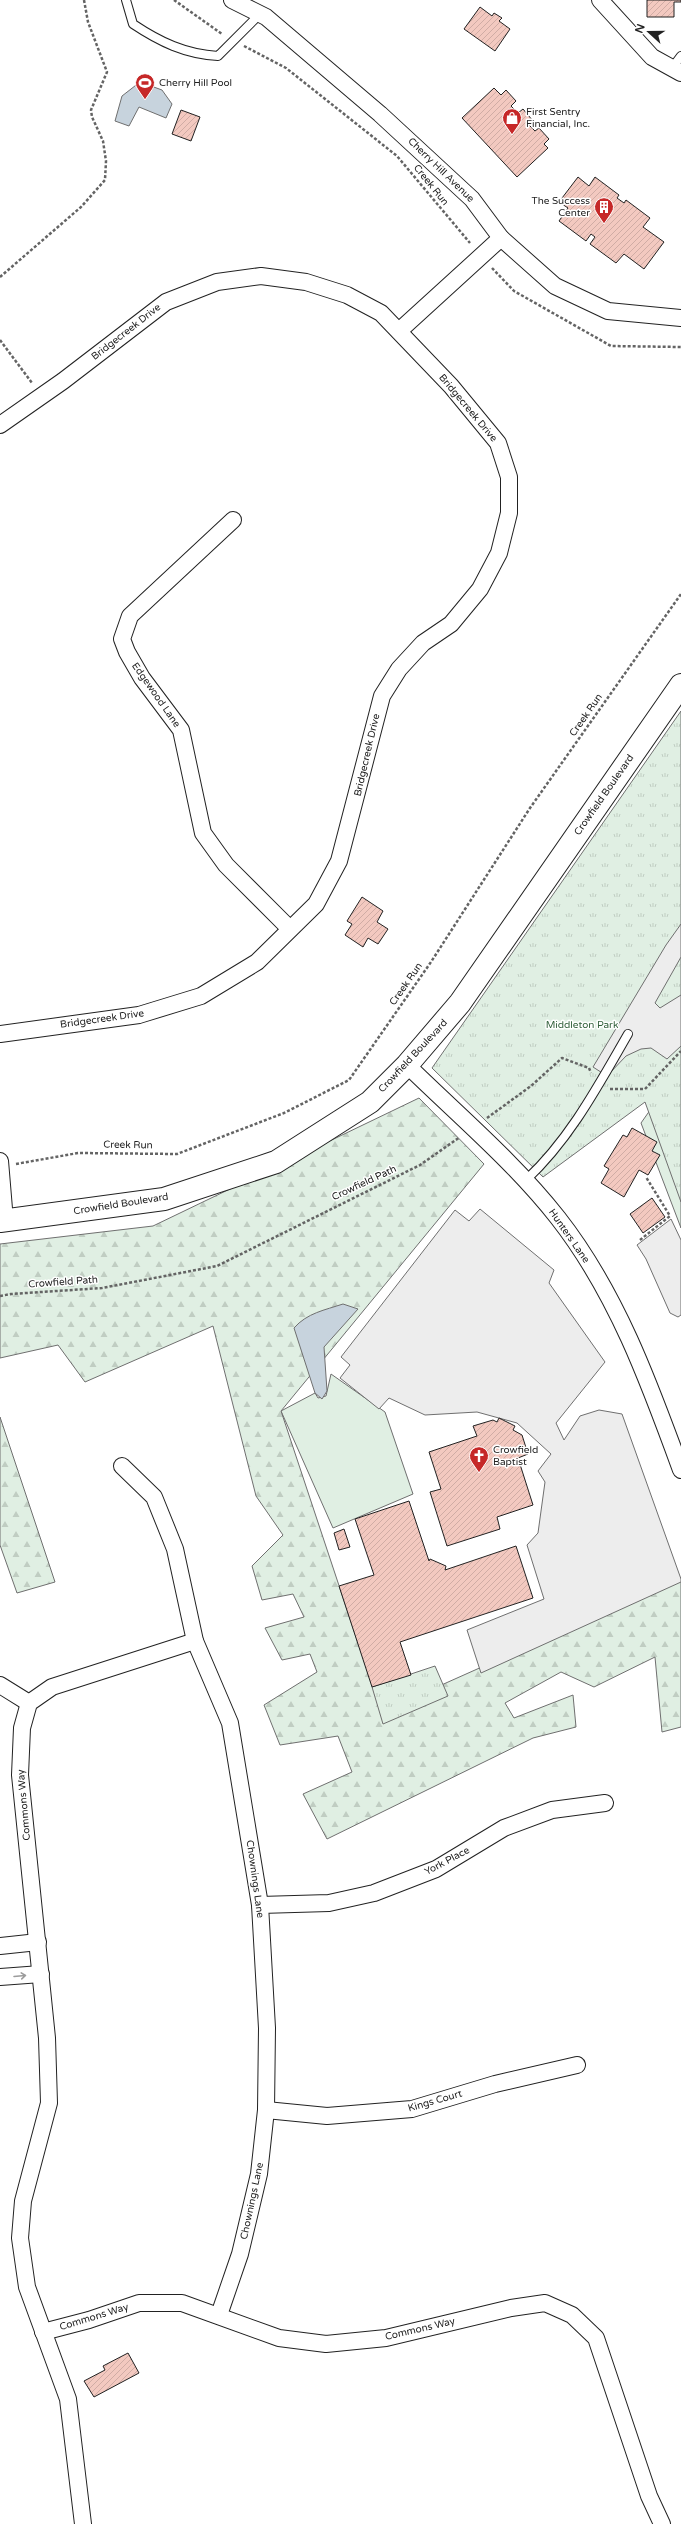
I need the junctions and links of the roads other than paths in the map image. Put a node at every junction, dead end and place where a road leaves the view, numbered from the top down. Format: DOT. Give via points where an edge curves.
graph roads {
  1 [pos="126,0"];
  2 [pos="232,0"];
  3 [pos="600,0"];
  4 [pos="260,14"];
  5 [pos="678,66"];
  6 [pos="501,238"];
  7 [pos="681,318"];
  8 [pos="399,331"];
  9 [pos="0,425"];
  10 [pos="233,520"];
  11 [pos="681,685"];
  12 [pos="290,929"];
  13 [pos="0,1034"];
  14 [pos="628,1034"];
  15 [pos="407,1066"];
  16 [pos="0,1164"];
  17 [pos="526,1180"];
  18 [pos="2,1221"];
  19 [pos="122,1466"];
  20 [pos="681,1470"];
  21 [pos="195,1641"];
  22 [pos="0,1685"];
  23 [pos="29,1704"];
  24 [pos="605,1803"];
  25 [pos="260,1904"];
  26 [pos="38,1942"];
  27 [pos="0,1946"];
  28 [pos="41,1974"];
  29 [pos="0,1977"];
  30 [pos="577,2065"];
  31 [pos="266,2110"];
  32 [pos="219,2315"];
  33 [pos="43,2332"];
  34 [pos="83,2524"];
  35 [pos="662,2524"];
  1 -- 4 [label="lane" via="133,24 160,42 198,55 218,56"];
  2 -- 4 [label="street, Cherry Hill Avenue"];
  3 -- 5 [label="street" via="652,57"];
  4 -- 6 [label="street, Cherry Hill Avenue" via="380,114 472,199"];
  6 -- 7 [label="street, Cherry Hill Avenue" via="556,286 608,310"];
  6 -- 8 [label="street"];
  8 -- 9 [label="street, Bridgecreek Drive" via="381,313 347,295 306,282 260,276 217,282 166,302"];
  8 -- 12 [label="street, Bridgecreek Drive" via="451,386 498,443 510,477 509,513 499,553 480,589 451,624 423,643 399,668 382,696 339,861 316,904"];
  10 -- 12 [label="street, Edgewood Lane" via="130,616 122,639 142,678 181,730 203,832 226,865"];
  11 -- 15 [label="main road, Crowfield Boulevard" via="460,1003"];
  12 -- 13 [label="street, Bridgecreek Drive" via="257,962 201,996 139,1015"];
  14 -- 17 [label="lane" via="559,1147"];
  15 -- 17 [label="street, Hunters Lane"];
  15 -- 18 [label="main road, Crowfield Boulevard" via="370,1102 276,1162 164,1199"];
  16 -- 18 [label="street"];
  17 -- 20 [label="street, Hunters Lane" via="580,1249 620,1318 651,1389"];
  19 -- 21 [label="street, Chownings Lane" via="154,1497 175,1549"];
  21 -- 23 [label="street" via="52,1687"];
  21 -- 25 [label="street, Chownings Lane" via="230,1723"];
  22 -- 23 [label="street"];
  23 -- 26 [label="street, Commons Way" via="22,1728 20,1776"];
  24 -- 25 [label="street, York Place" via="552,1810 504,1828 436,1869 374,1893 329,1903"];
  25 -- 31 [label="street, Chownings Lane" via="267,2028"];
  26 -- 27 [label="street"];
  26 -- 28 [label="street, Commons Way"];
  29 -- 28 [label="street, one-way"];
  28 -- 33 [label="street, Commons Way" via="47,2038 49,2103 23,2201 20,2238 27,2287"];
  30 -- 31 [label="street, Kings Court" via="495,2084 412,2109 328,2116"];
  31 -- 32 [label="street, Chownings Lane" via="259,2174 240,2254"];
  32 -- 33 [label="street, Commons Way" via="182,2303 139,2303"];
  32 -- 35 [label="street, Commons Way" via="279,2338 326,2344 386,2338 511,2308 545,2303 572,2315 596,2338 649,2496"];
  33 -- 34 [label="street, Commons Way" via="68,2399"];
}
